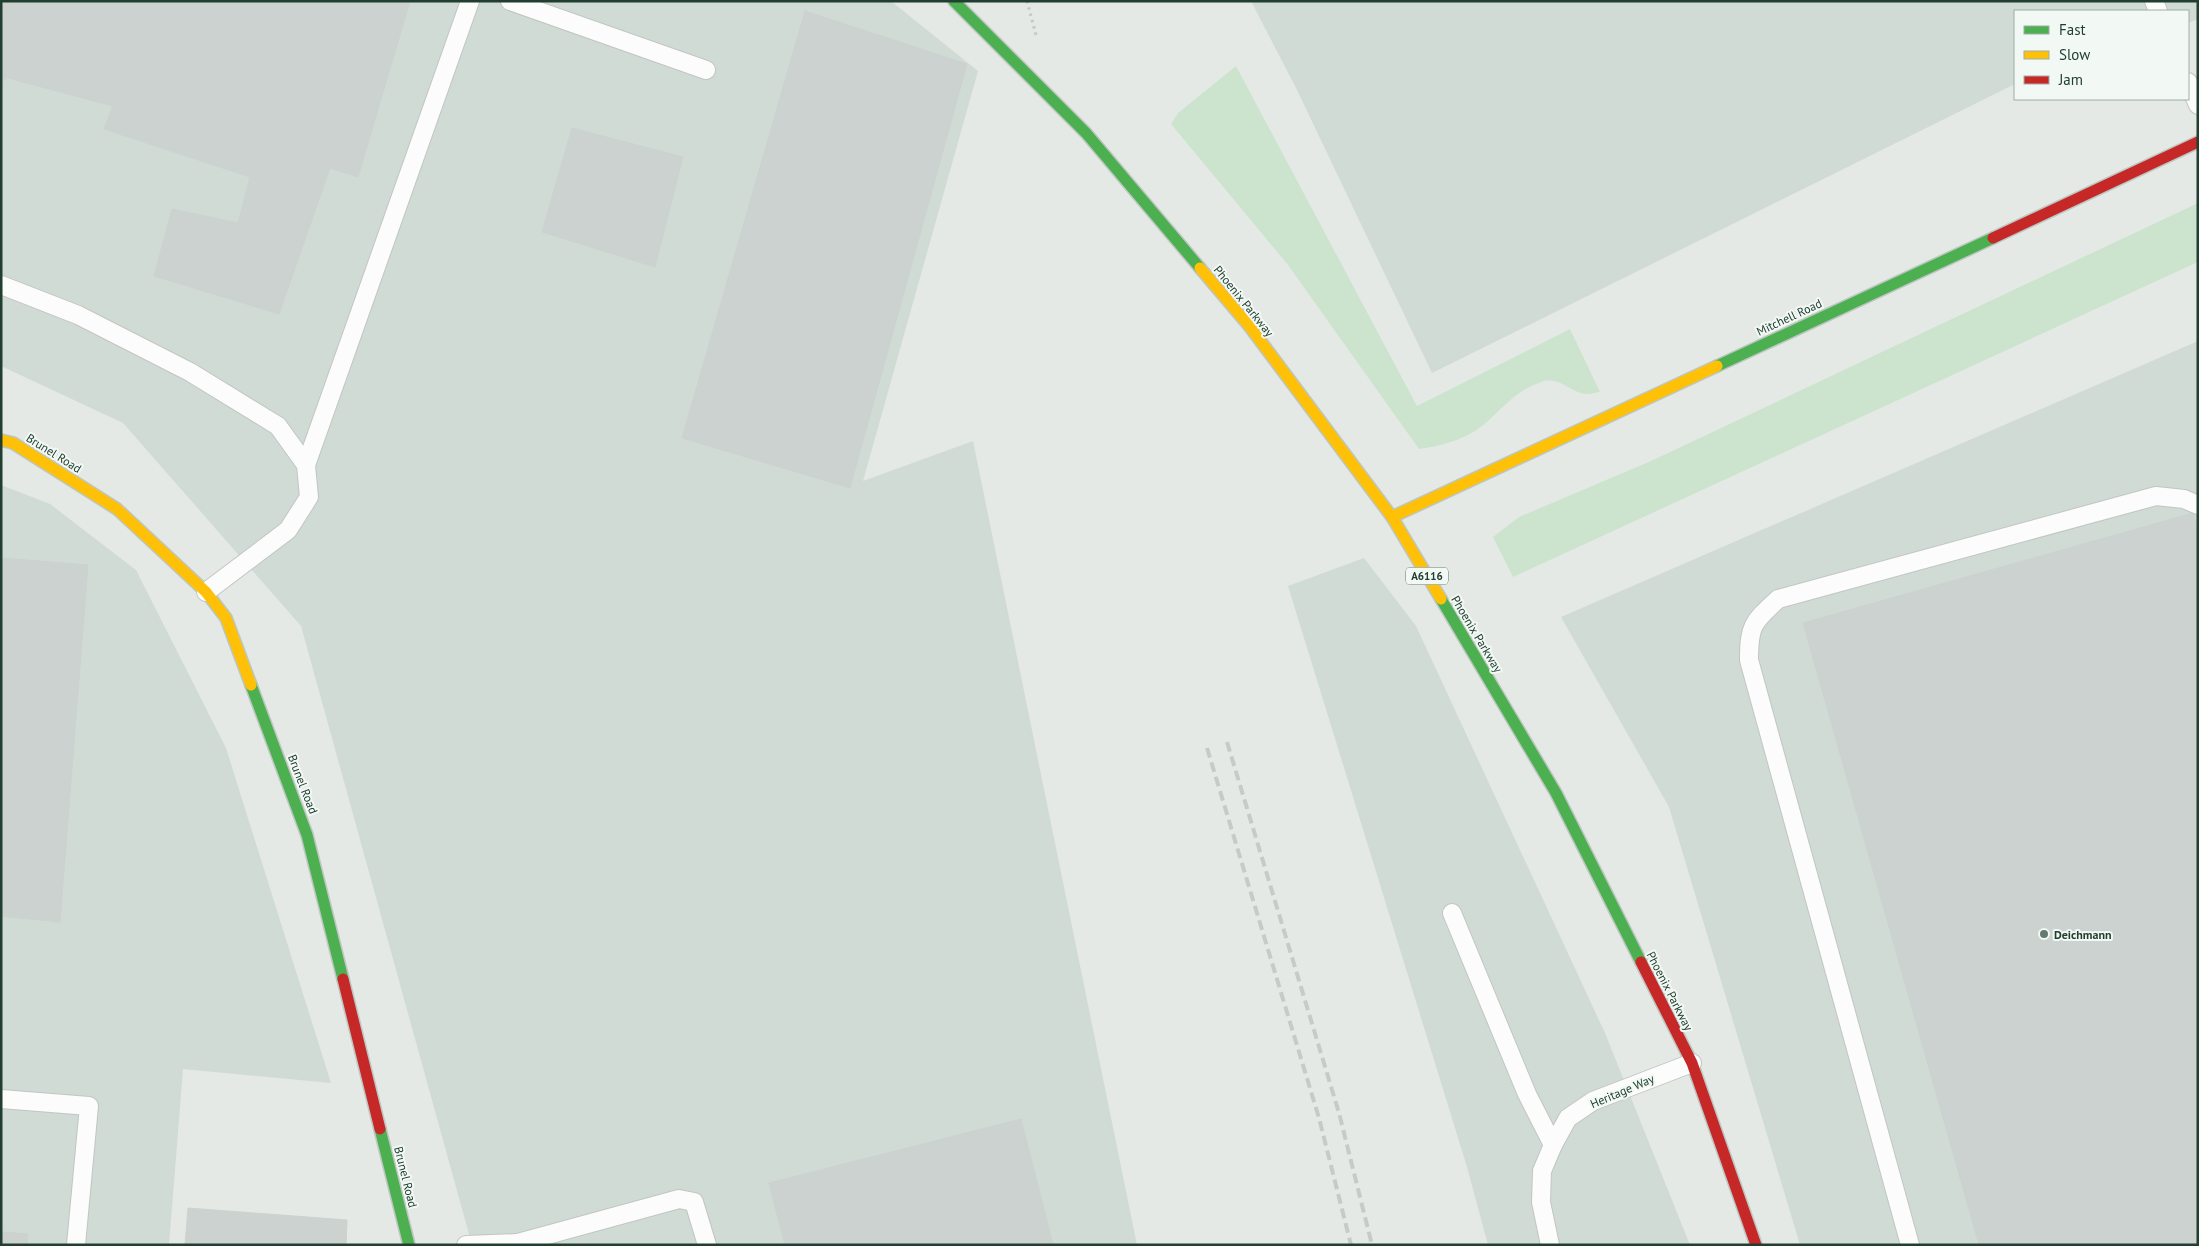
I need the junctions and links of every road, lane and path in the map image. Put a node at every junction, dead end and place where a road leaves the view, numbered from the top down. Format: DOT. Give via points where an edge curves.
graph roads {
  1 [pos="470,1"];
  2 [pos="510,1"];
  3 [pos="954,1"];
  4 [pos="706,70"];
  5 [pos="2189,84"];
  6 [pos="2198,105"];
  7 [pos="2198,142"];
  8 [pos="1,285"];
  9 [pos="1,440"];
  10 [pos="306,465"];
  11 [pos="2198,505"];
  12 [pos="1392,517"];
  13 [pos="206,592"];
  14 [pos="1452,913"];
  15 [pos="1692,1063"];
  16 [pos="1,1099"];
  17 [pos="1553,1145"];
  18 [pos="519,1244"];
  19 [pos="76,1245"];
  20 [pos="409,1245"];
  21 [pos="466,1245"];
  22 [pos="707,1245"];
  23 [pos="1550,1245"];
  24 [pos="1756,1245"];
  25 [pos="1910,1245"];
  1 -- 10 [label="lane"];
  2 -- 4 [label="lane"];
  3 -- 12 [label="street, Phoenix Parkway / A6116" via="1086,133 1250,327"];
  5 -- 6 [label="lane"];
  7 -- 12 [label="street, Mitchell Road"];
  8 -- 10 [label="lane" via="78,315 190,372 278,426"];
  9 -- 13 [label="street, Brunel Road" via="13,443 117,509"];
  10 -- 13 [label="lane" via="309,497 288,530"];
  11 -- 25 [label="lane" via="2184,499 2156,496 1778,599 1758,617 1749,633 1749,660"];
  12 -- 15 [label="street, Phoenix Parkway / A6116" via="1556,794"];
  13 -- 20 [label="street, Brunel Road" via="226,618 307,835"];
  14 -- 17 [label="lane" via="1527,1094"];
  15 -- 17 [label="lane, Heritage Way" via="1593,1101 1568,1118"];
  15 -- 24 [label="street, Phoenix Parkway / A6116"];
  16 -- 19 [label="lane" via="89,1106"];
  17 -- 23 [label="lane, Heritage Way" via="1542,1170 1541,1202"];
  18 -- 21 [label="lane"];
  18 -- 22 [label="lane" via="679,1199 694,1202"];
}
